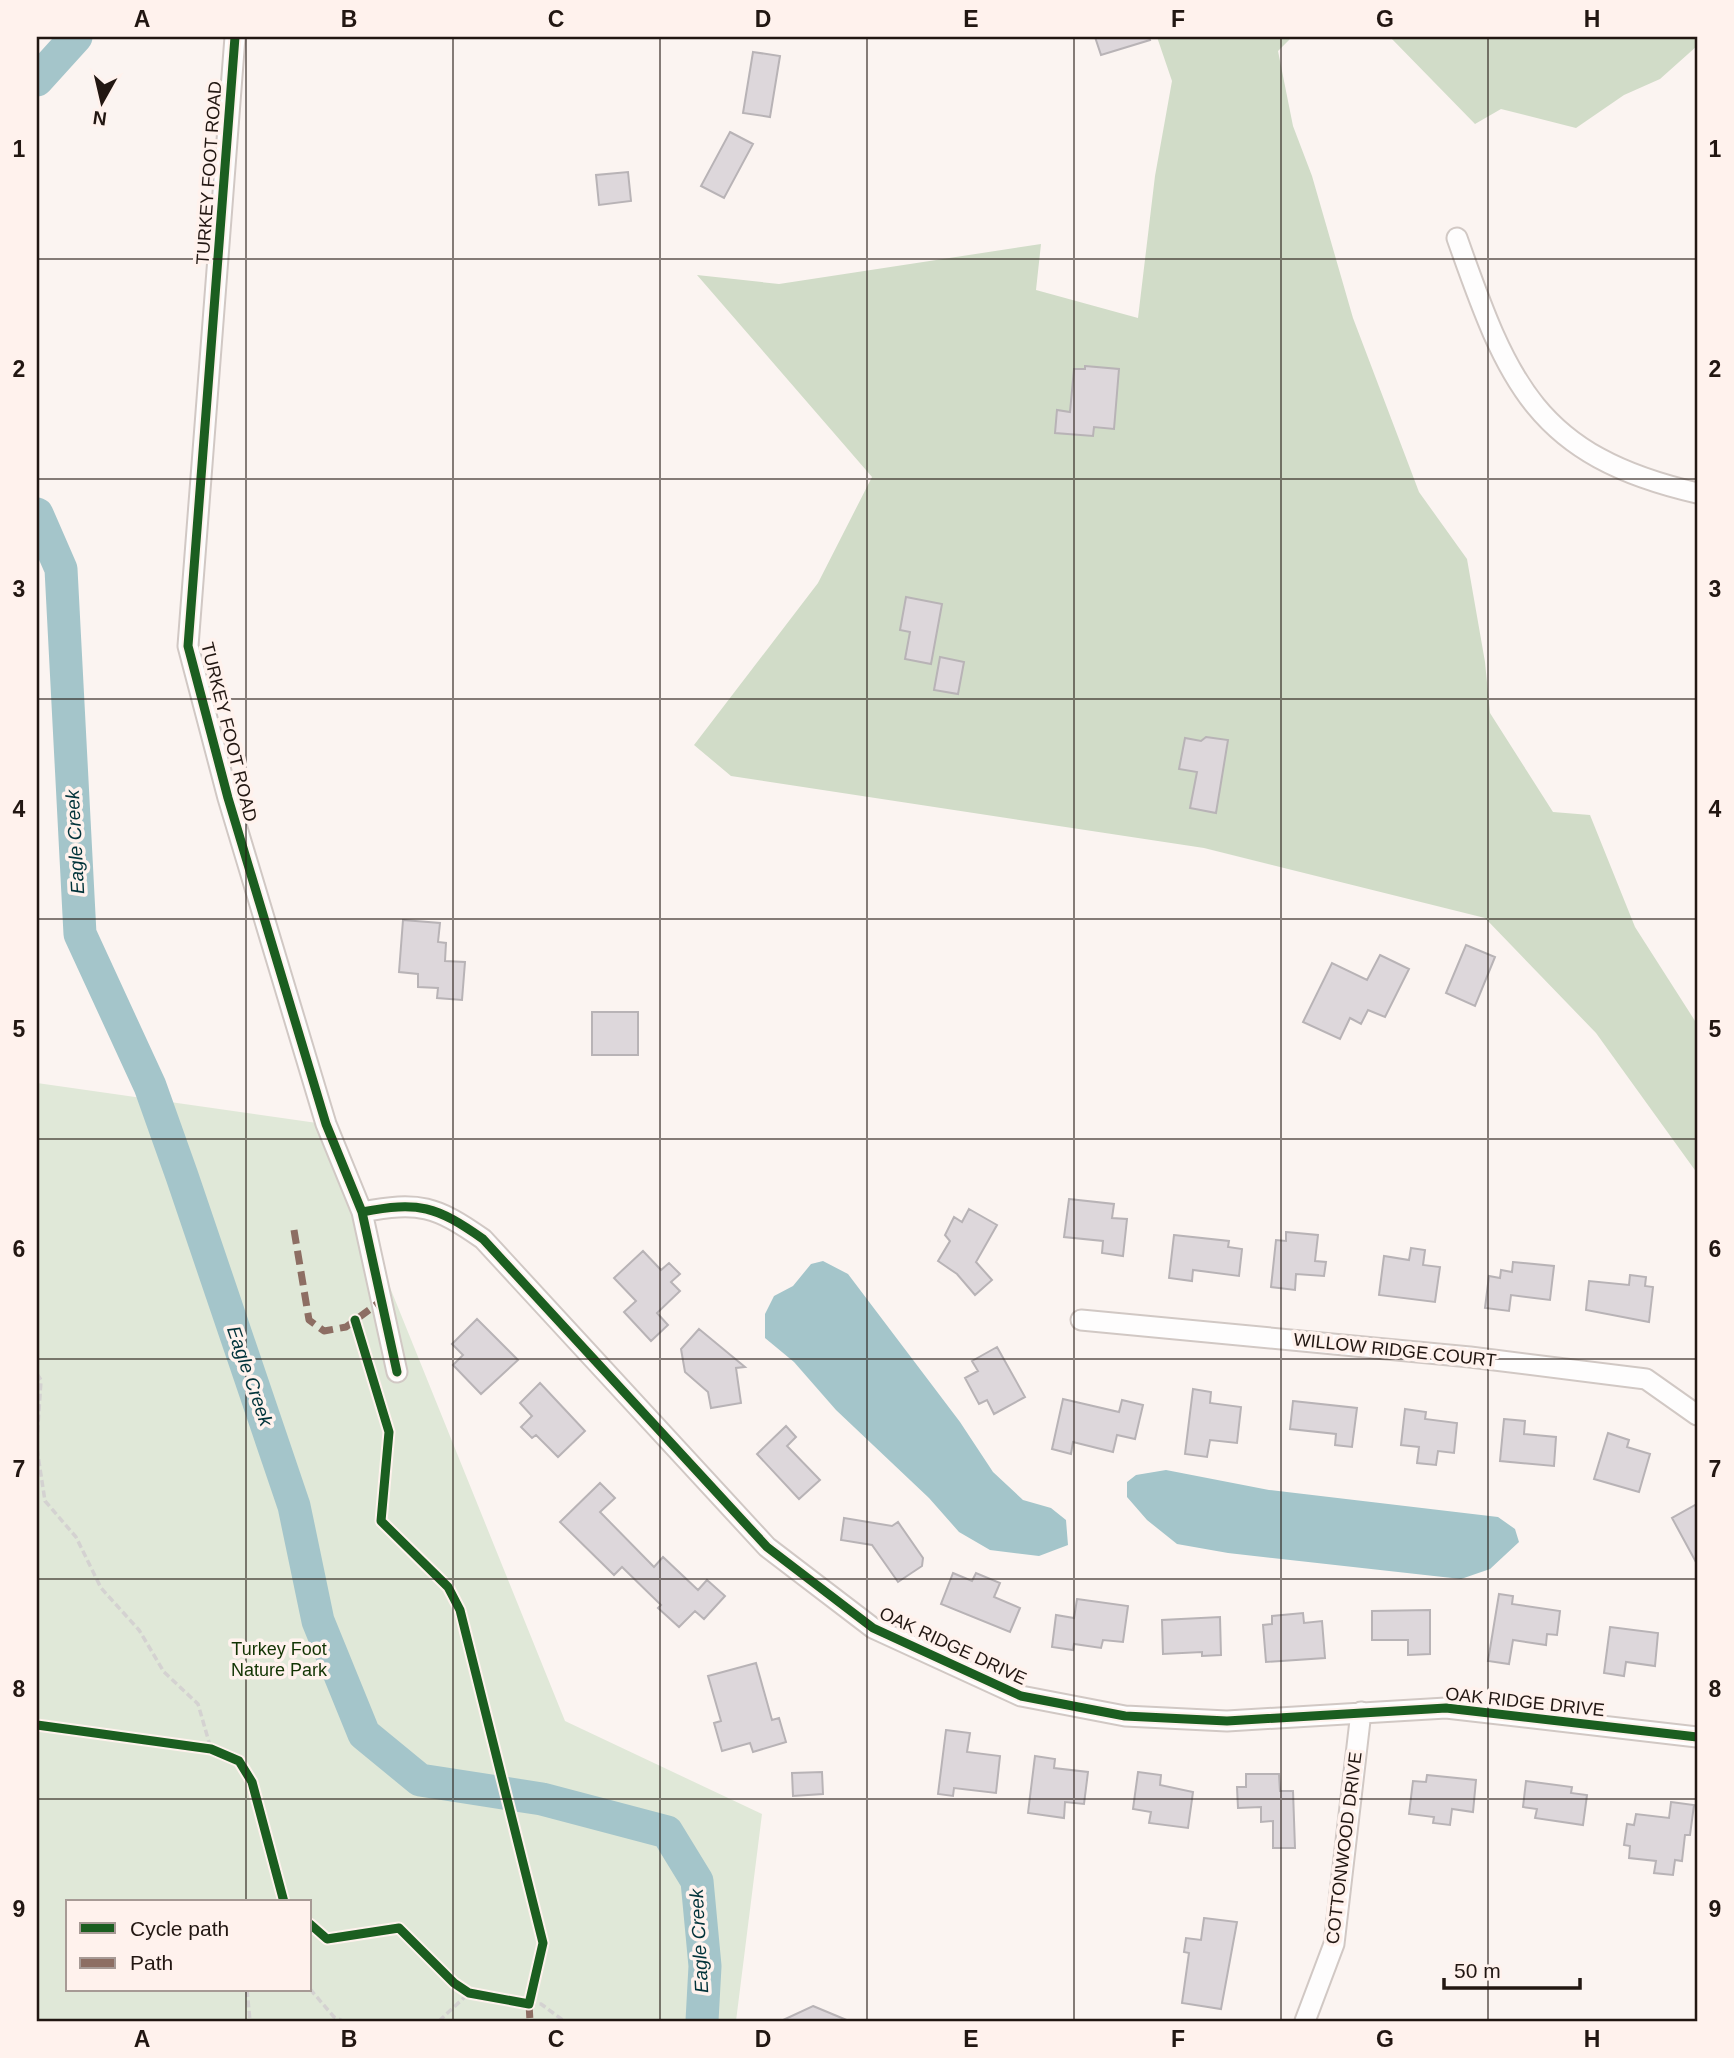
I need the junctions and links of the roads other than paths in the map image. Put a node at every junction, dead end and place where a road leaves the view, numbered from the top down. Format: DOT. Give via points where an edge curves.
graph roads {
  1 [pos="235,37"];
  2 [pos="1457,238"];
  3 [pos="1697,494"];
  4 [pos="362,1212"];
  5 [pos="1081,1320"];
  6 [pos="397,1372"];
  7 [pos="1697,1415"];
  8 [pos="1361,1712"];
  9 [pos="1697,1737"];
  10 [pos="1305,2021"];
  1 -- 4 [label="street, TURKEY FOOT ROAD" via="188,646 228,798 326,1124"];
  2 -- 3 [label="street" via="1497,344 1537,411 1619,470"];
  4 -- 6 [label="street, TURKEY FOOT ROAD"];
  4 -- 8 [label="street, OAK RIDGE DRIVE" via="397,1205 430,1208 483,1239 767,1547 873,1628 1021,1696 1125,1716 1227,1721"];
  5 -- 7 [label="street, WILLOW RIDGE COURT" via="1470,1357 1646,1379"];
  8 -- 9 [label="street, OAK RIDGE DRIVE" via="1446,1708"];
  8 -- 10 [label="street, COTTONWOOD DRIVE" via="1334,1944"];
}
